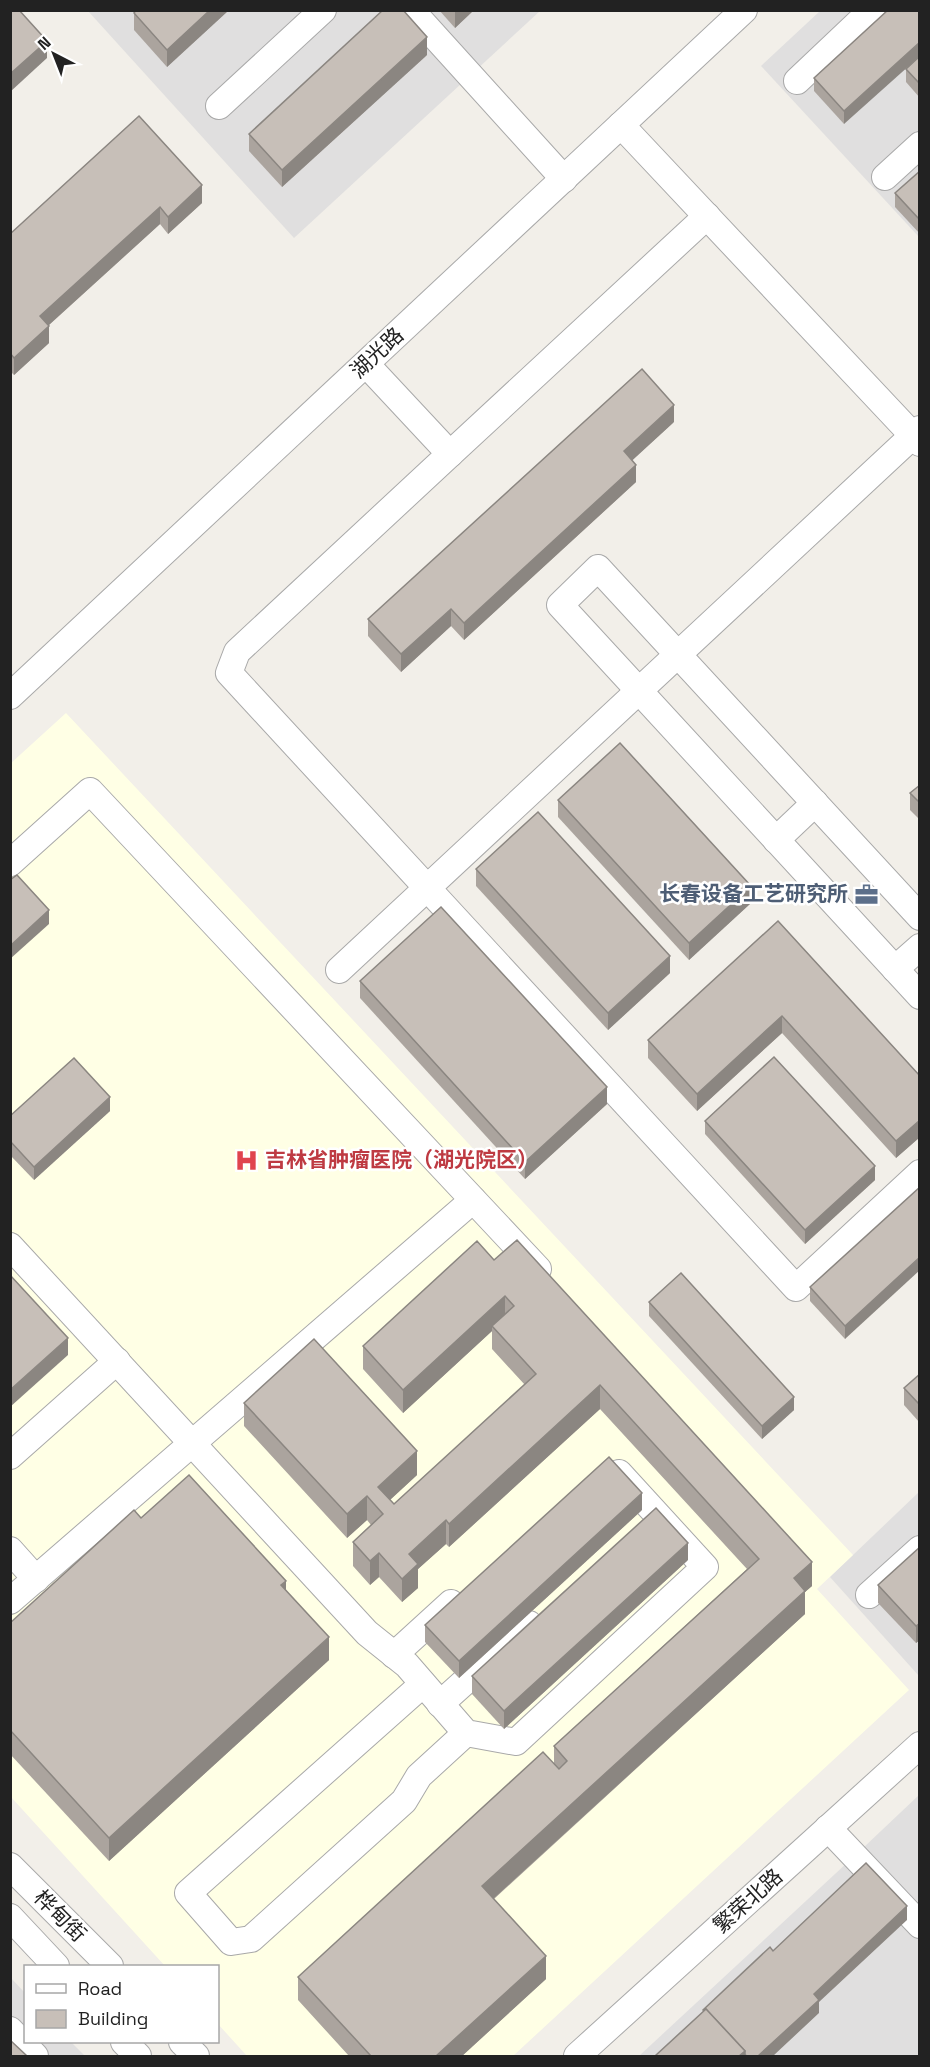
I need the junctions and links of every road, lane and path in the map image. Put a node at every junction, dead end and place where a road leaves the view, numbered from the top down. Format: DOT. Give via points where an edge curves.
graph roads {
  1 [pos="323,10"];
  2 [pos="411,10"];
  3 [pos="744,10"];
  4 [pos="872,10"];
  5 [pos="797,81"];
  6 [pos="219,106"];
  7 [pos="621,125"];
  8 [pos="920,145"];
  9 [pos="885,177"];
  10 [pos="564,179"];
  11 [pos="707,216"];
  12 [pos="366,364"];
  13 [pos="917,436"];
  14 [pos="450,454"];
  15 [pos="678,654"];
  16 [pos="639,690"];
  17 [pos="10,696"];
  18 [pos="815,803"];
  19 [pos="776,840"];
  20 [pos="10,863"];
  21 [pos="427,888"];
  22 [pos="920,917"];
  23 [pos="920,946"];
  24 [pos="895,969"];
  25 [pos="339,970"];
  26 [pos="920,996"];
  27 [pos="920,1173"];
  28 [pos="473,1200"];
  29 [pos="11,1247"];
  30 [pos="553,1285"];
  31 [pos="117,1361"];
  32 [pos="192,1444"];
  33 [pos="10,1456"];
  34 [pos="600,1468"];
  35 [pos="920,1549"];
  36 [pos="10,1550"];
  37 [pos="36,1579"];
  38 [pos="471,1585"];
  39 [pos="869,1595"];
  40 [pos="10,1601"];
  41 [pos="547,1608"];
  42 [pos="394,1655"];
  43 [pos="423,1684"];
  44 [pos="441,1704"];
  45 [pos="466,1733"];
  46 [pos="920,1745"];
  47 [pos="828,1828"];
  48 [pos="10,1866"];
  49 [pos="10,1917"];
  50 [pos="920,1925"];
  51 [pos="55,1965"];
  52 [pos="109,1965"];
  53 [pos="10,2030"];
  54 [pos="125,2043"];
  55 [pos="183,2043"];
  56 [pos="34,2056"];
  57 [pos="138,2056"];
  58 [pos="196,2056"];
  59 [pos="577,2056"];
  1 -- 6 [label="street"];
  2 -- 10 [label="street"];
  3 -- 7 [label="street, 湖光路"];
  4 -- 5 [label="street"];
  7 -- 10 [label="street, 湖光路"];
  7 -- 11 [label="street"];
  8 -- 9 [label="street"];
  10 -- 12 [label="street, 湖光路"];
  11 -- 13 [label="street"];
  11 -- 14 [label="street"];
  12 -- 14 [label="street"];
  12 -- 17 [label="street, 湖光路"];
  13 -- 15 [label="street"];
  14 -- 21 [label="street" via="237,652 229,673"];
  15 -- 16 [label="street"];
  15 -- 16 [label="street" via="598,568 560,604"];
  15 -- 18 [label="street"];
  16 -- 19 [label="street"];
  16 -- 21 [label="street"];
  18 -- 19 [label="street"];
  18 -- 22 [label="street"];
  19 -- 24 [label="street"];
  20 -- 28 [label="street" via="90,791"];
  21 -- 25 [label="street"];
  21 -- 27 [label="street" via="796,1288"];
  23 -- 24 [label="street"];
  24 -- 26 [label="street"];
  28 -- 30 [label="street"];
  28 -- 32 [label="street"];
  29 -- 31 [label="street"];
  31 -- 32 [label="street"];
  31 -- 33 [label="street"];
  32 -- 37 [label="street"];
  32 -- 42 [label="street" via="367,1634"];
  34 -- 45 [label="street" via="608,1460 645,1520 705,1567 516,1742"];
  35 -- 39 [label="street"];
  36 -- 37 [label="street"];
  37 -- 40 [label="street"];
  38 -- 42 [label="street"];
  41 -- 44 [label="street"];
  42 -- 43 [label="street"];
  43 -- 44 [label="street"];
  43 -- 45 [label="street" via="188,1893 231,1942 251,1939 404,1801 419,1776"];
  44 -- 45 [label="street"];
  46 -- 47 [label="street, 繁荣北路"];
  47 -- 50 [label="street"];
  47 -- 59 [label="street, 繁荣北路"];
  48 -- 52 [label="street, 桦甸街"];
  49 -- 51 [label="street, 桦甸街"];
  53 -- 56 [label="street"];
  54 -- 57 [label="street"];
  55 -- 58 [label="street"];
}
